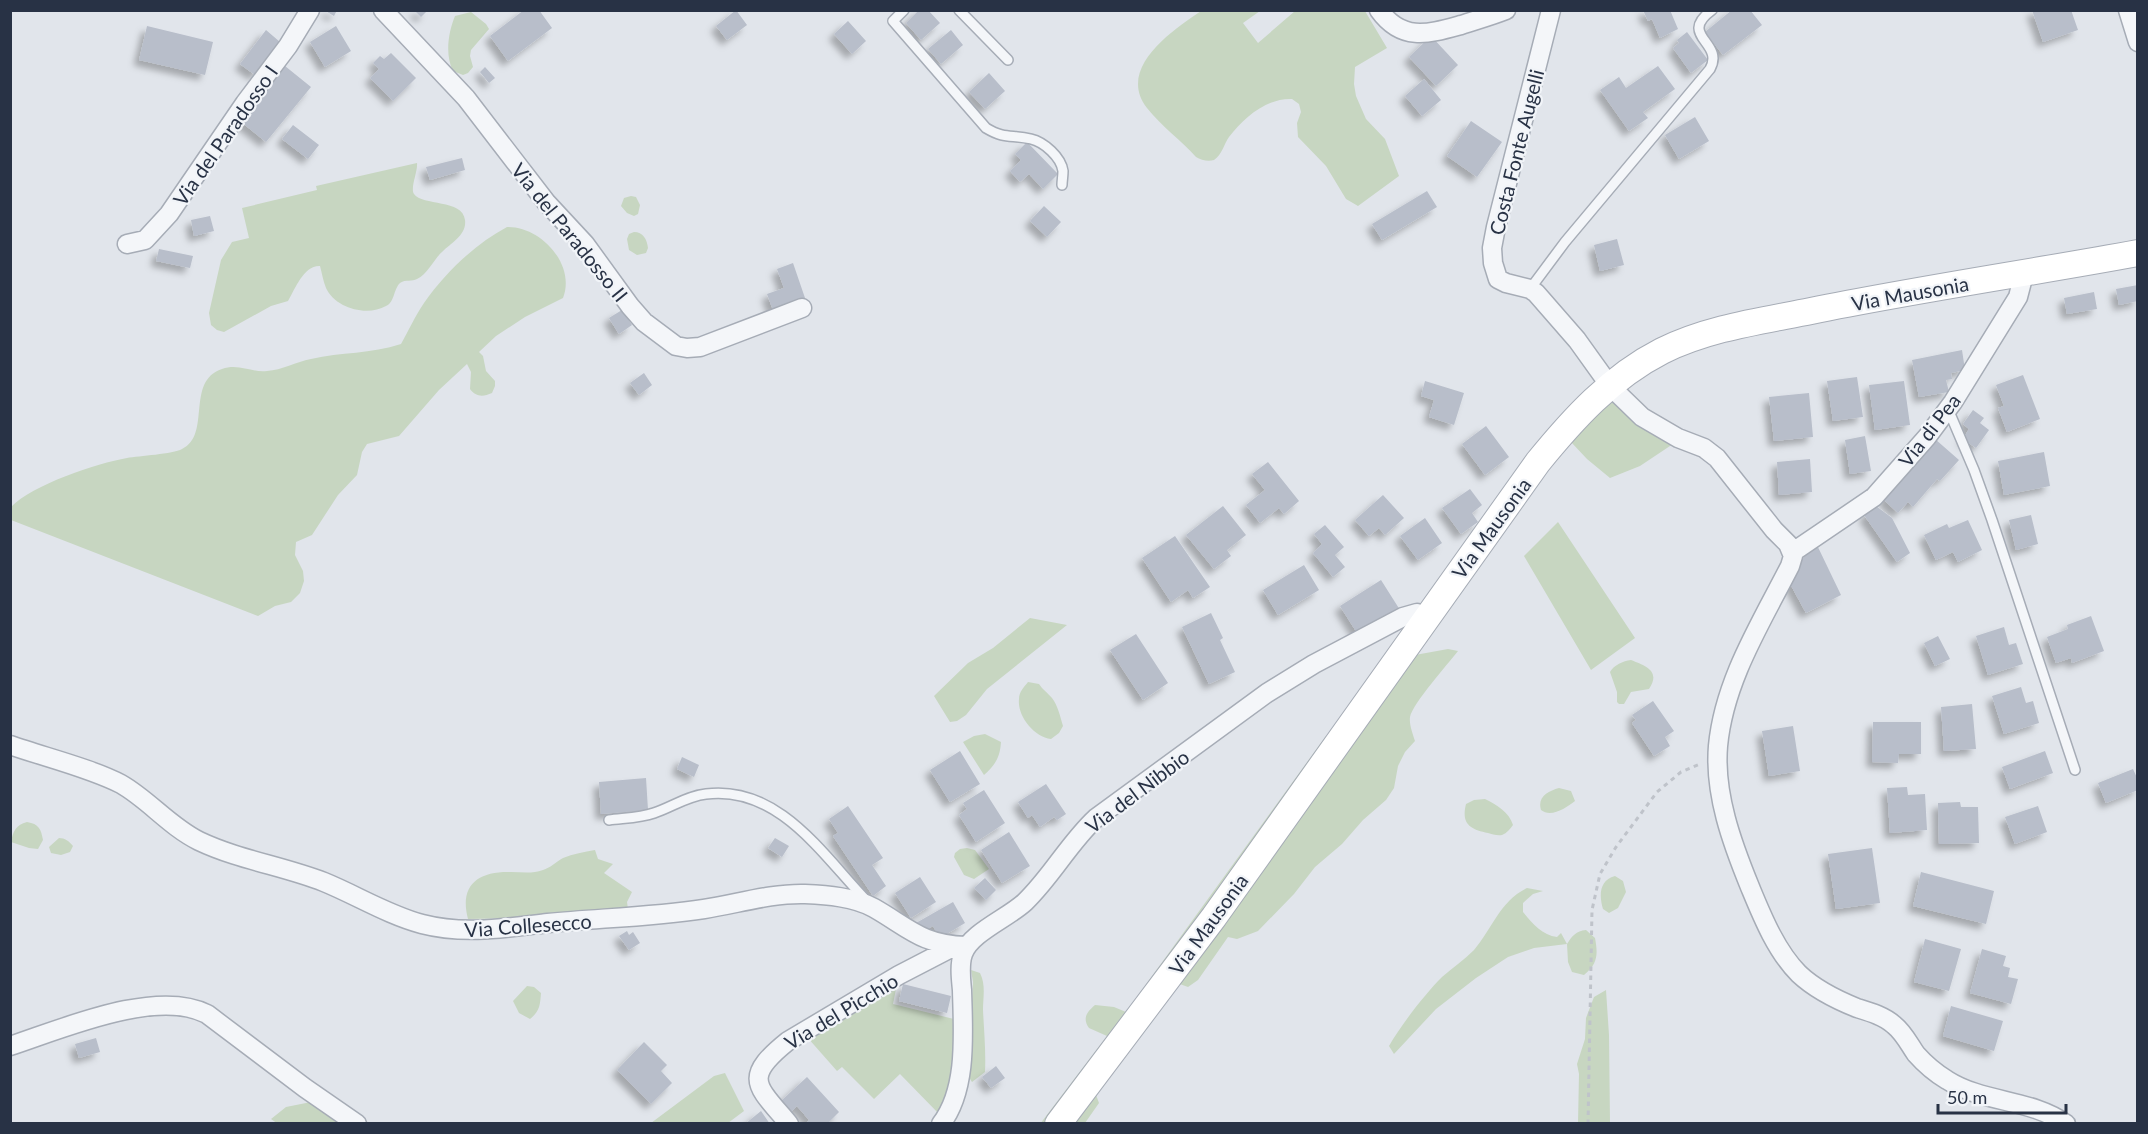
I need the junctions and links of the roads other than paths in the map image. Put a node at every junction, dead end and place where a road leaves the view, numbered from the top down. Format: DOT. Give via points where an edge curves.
graph roads {
  1 [pos="310,10"];
  2 [pos="383,10"];
  3 [pos="904,10"];
  4 [pos="958,10"];
  5 [pos="1380,10"];
  6 [pos="1506,10"];
  7 [pos="1551,10"];
  8 [pos="1712,10"];
  9 [pos="2127,10"];
  10 [pos="2138,42"];
  11 [pos="1008,60"];
  12 [pos="1062,185"];
  13 [pos="127,244"];
  14 [pos="2138,253"];
  15 [pos="2024,274"];
  16 [pos="1530,289"];
  17 [pos="802,308"];
  18 [pos="1610,386"];
  19 [pos="1948,409"];
  20 [pos="1793,552"];
  21 [pos="1427,618"];
  22 [pos="10,745"];
  23 [pos="2075,770"];
  24 [pos="609,820"];
  25 [pos="874,908"];
  26 [pos="960,946"];
  27 [pos="10,1046"];
  28 [pos="357,1124"];
  29 [pos="789,1124"];
  30 [pos="940,1124"];
  31 [pos="1058,1124"];
  32 [pos="2066,1124"];
  1 -- 13 [label="street, Via del Paradosso I" via="169,214 150,237"];
  2 -- 17 [label="street, Via del Paradosso II" via="466,98 546,202 585,244 630,306 662,337 676,346 700,347"];
  3 -- 12 [label="lane" via="893,21 986,128 999,136 1040,143 1060,161"];
  4 -- 11 [label="lane"];
  5 -- 6 [label="street" via="1394,26 1416,33 1439,31"];
  7 -- 16 [label="street, Costa Fonte Augelli" via="1492,248 1498,279"];
  8 -- 16 [label="lane" via="1698,25 1713,54 1710,69"];
  9 -- 10 [label="street"];
  14 -- 15 [label="main road, Via Mausonia"];
  15 -- 18 [label="main road, Via Mausonia" via="1837,306 1715,332 1662,351"];
  15 -- 19 [label="street, Via di Pea" via="2018,297"];
  16 -- 18 [label="street" via="1577,340"];
  18 -- 20 [label="street" via="1642,417 1717,458"];
  18 -- 21 [label="main road, Via Mausonia" via="1538,462"];
  19 -- 20 [label="street, Via di Pea" via="1874,497"];
  19 -- 23 [label="lane" via="1978,480"];
  20 -- 32 [label="street" via="1790,566 1733,682 1718,759 1723,804 1740,862 1772,933 1797,972 1830,995 1893,1024 1918,1056 1946,1080 2047,1113"];
  21 -- 26 [label="street, Via del Nibbio" via="1417,613 1403,617 1267,693 1096,818 1025,902"];
  21 -- 31 [label="main road, Via Mausonia" via="1214,917"];
  22 -- 25 [label="street, Via Collesecco" via="120,784 177,828 221,851 323,882 430,926 486,931 657,916 791,894 832,896"];
  24 -- 25 [label="lane" via="654,813 706,794 732,794 757,801 789,820"];
  25 -- 26 [label="street, Via Collesecco" via="917,935"];
  26 -- 29 [label="street, Via del Picchio" via="898,975 772,1054 760,1069 758,1085"];
  26 -- 30 [label="street" via="963,1029 959,1086"];
  27 -- 28 [label="street" via="116,1011 164,1006 193,1008 207,1014"];
}
